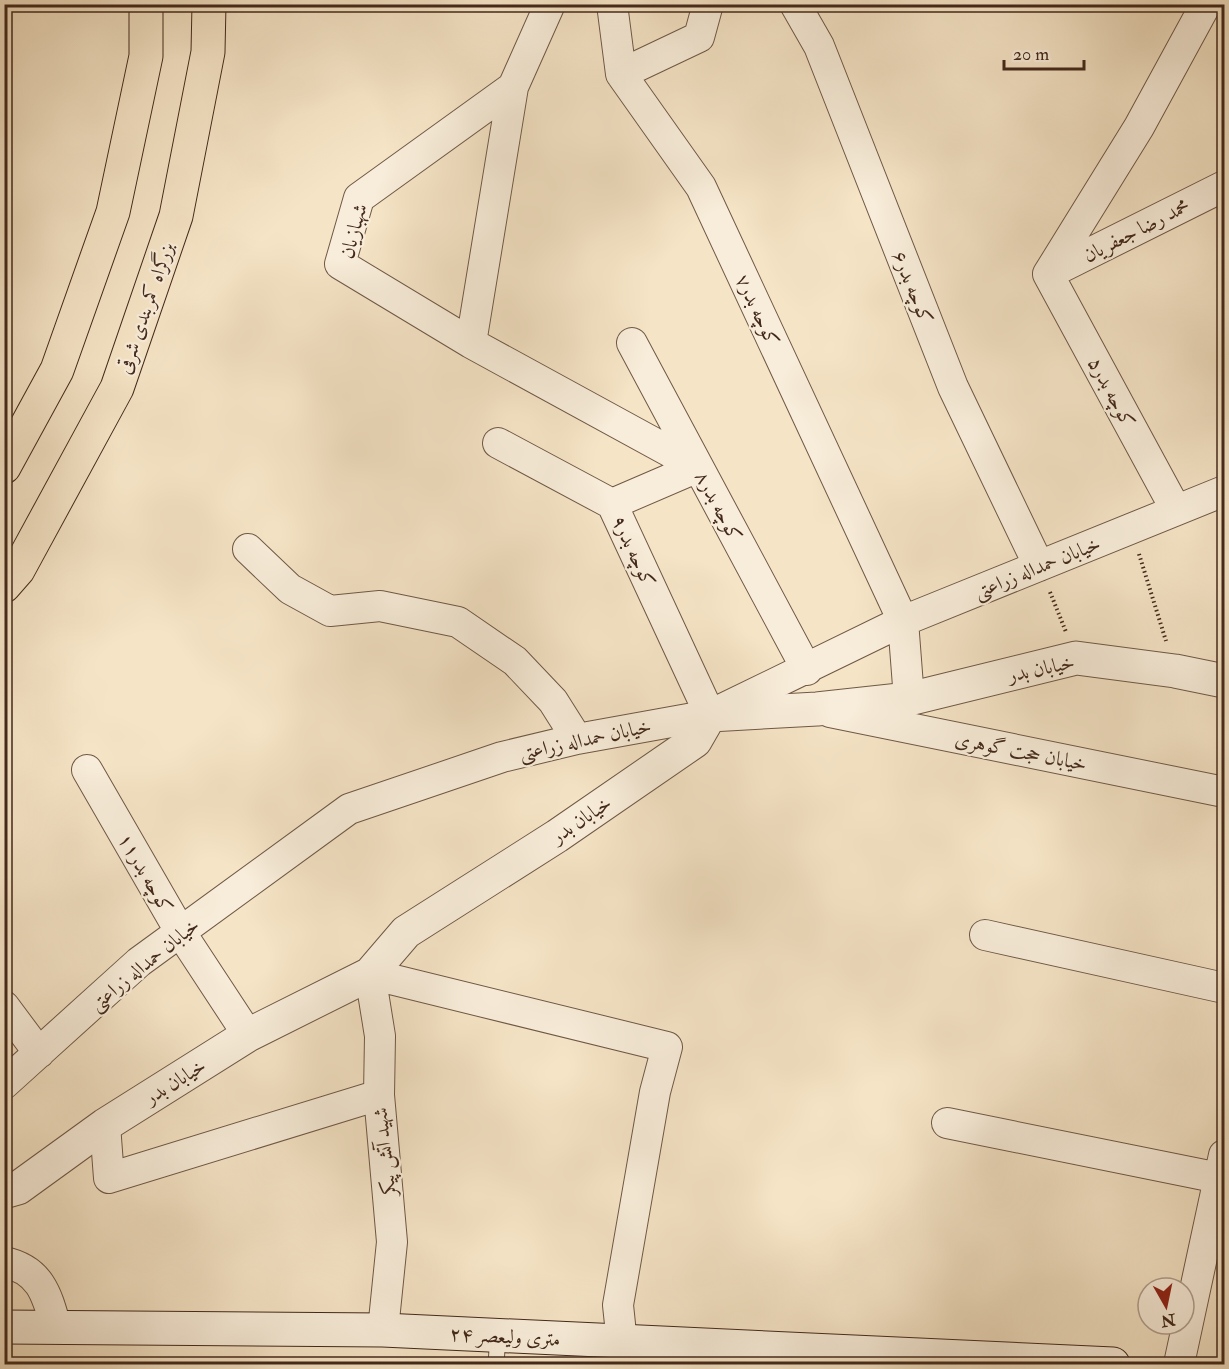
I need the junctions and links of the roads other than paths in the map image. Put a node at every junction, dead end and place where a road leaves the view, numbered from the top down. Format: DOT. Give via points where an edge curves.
graph roads {
  1 [pos="146,4"];
  2 [pos="209,4"];
  3 [pos="550,4"];
  4 [pos="612,4"];
  5 [pos="708,4"];
  6 [pos="795,4"];
  7 [pos="1206,4"];
  8 [pos="621,74"];
  9 [pos="513,87"];
  10 [pos="1224,186"];
  11 [pos="1048,274"];
  12 [pos="471,343"];
  13 [pos="632,343"];
  14 [pos="498,443"];
  15 [pos="4,467"];
  16 [pos="698,467"];
  17 [pos="1224,491"];
  18 [pos="612,504"];
  19 [pos="1176,510"];
  20 [pos="248,549"];
  21 [pos="1039,566"];
  22 [pos="4,586"];
  23 [pos="903,621"];
  24 [pos="807,670"];
  25 [pos="1224,681"];
  26 [pos="909,699"];
  27 [pos="818,709"];
  28 [pos="710,715"];
  29 [pos="577,739"];
  30 [pos="87,770"];
  31 [pos="1224,792"];
  32 [pos="181,933"];
  33 [pos="985,935"];
  34 [pos="370,974"];
  35 [pos="1224,988"];
  36 [pos="4,1006"];
  37 [pos="248,1035"];
  38 [pos="39,1053"];
  39 [pos="4,1084"];
  40 [pos="379,1095"];
  41 [pos="947,1123"];
  42 [pos="105,1125"];
  43 [pos="1222,1170"];
  44 [pos="4,1192"];
  45 [pos="4,1262"];
  46 [pos="4,1327"];
  47 [pos="56,1327"];
  48 [pos="383,1330"];
  49 [pos="622,1343"];
  50 [pos="497,1350"];
  51 [pos="1113,1365"];
  52 [pos="1179,1365"];
  1 -- 15 [label="highway" via="146,56 113,212 57,370"];
  2 -- 22 [label="highway, بزرگراه کمربندی شرقی" via="208,52 176,216 117,388 18,570"];
  3 -- 9 [label="street"];
  4 -- 8 [label="street, کوچه بدر۷"];
  5 -- 8 [label="street" via="699,37"];
  6 -- 21 [label="street, کوچه بدر۶" via="819,46 953,387"];
  7 -- 11 [label="street" via="1139,127"];
  8 -- 23 [label="street, کوچه بدر۷" via="700,187"];
  9 -- 12 [label="street"];
  9 -- 12 [label="street, شهبازیان" via="359,198 340,264"];
  10 -- 11 [label="street, محمد رضا جعفریان"];
  11 -- 19 [label="street, کوچه بدر۵"];
  12 -- 16 [label="street"];
  13 -- 16 [label="street, کوچه بدر۸"];
  14 -- 18 [label="street, کوچه بدر۹"];
  16 -- 18 [label="street"];
  16 -- 24 [label="street, کوچه بدر۸"];
  17 -- 19 [label="street, خیابان حمداله زراعتی"];
  18 -- 28 [label="street, کوچه بدر۹"];
  19 -- 21 [label="street, خیابان حمداله زراعتی"];
  20 -- 29 [label="street" via="290,589 330,611 380,606 458,622 515,661 553,701"];
  21 -- 23 [label="street, خیابان حمداله زراعتی"];
  23 -- 24 [label="street, خیابان حمداله زراعتی"];
  23 -- 26 [label="street"];
  24 -- 28 [label="street, خیابان حمداله زراعتی"];
  25 -- 26 [label="street, خیابان بدر" via="1076,658"];
  26 -- 27 [label="street, خیابان بدر"];
  27 -- 28 [label="street, خیابان بدر"];
  27 -- 31 [label="street, خیابان حجت گوهری"];
  28 -- 29 [label="street, خیابان حمداله زراعتی"];
  28 -- 34 [label="street, خیابان بدر" via="695,741 557,836 406,932"];
  29 -- 32 [label="street, خیابان حمداله زراعتی" via="502,757 349,809"];
  30 -- 32 [label="street, کوچه بدر۱۱"];
  32 -- 37 [label="street, کوچه بدر۱۱"];
  32 -- 38 [label="street, خیابان حمداله زراعتی" via="140,962"];
  33 -- 35 [label="street"];
  34 -- 37 [label="street, خیابان بدر"];
  34 -- 40 [label="street, شهید آتش پیکر" via="380,1036"];
  34 -- 49 [label="street" via="667,1047 655,1092 618,1305"];
  36 -- 38 [label="street"];
  37 -- 42 [label="street, خیابان بدر"];
  38 -- 39 [label="street, خیابان حمداله زراعتی"];
  40 -- 42 [label="street" via="109,1178"];
  40 -- 48 [label="street, شهید آتش پیکر" via="392,1242"];
  41 -- 43 [label="street"];
  42 -- 44 [label="street, خیابان بدر" via="18,1188"];
  43 -- 52 [label="street"];
  45 -- 47 [label="street" via="22,1266 46,1291"];
  46 -- 47 [label="street, ۲۴ متری ولیعصر"];
  47 -- 48 [label="street, ۲۴ متری ولیعصر"];
  48 -- 50 [label="street, ۲۴ متری ولیعصر"];
  49 -- 50 [label="street, ۲۴ متری ولیعصر"];
  49 -- 51 [label="street, ۲۴ متری ولیعصر"];
}
